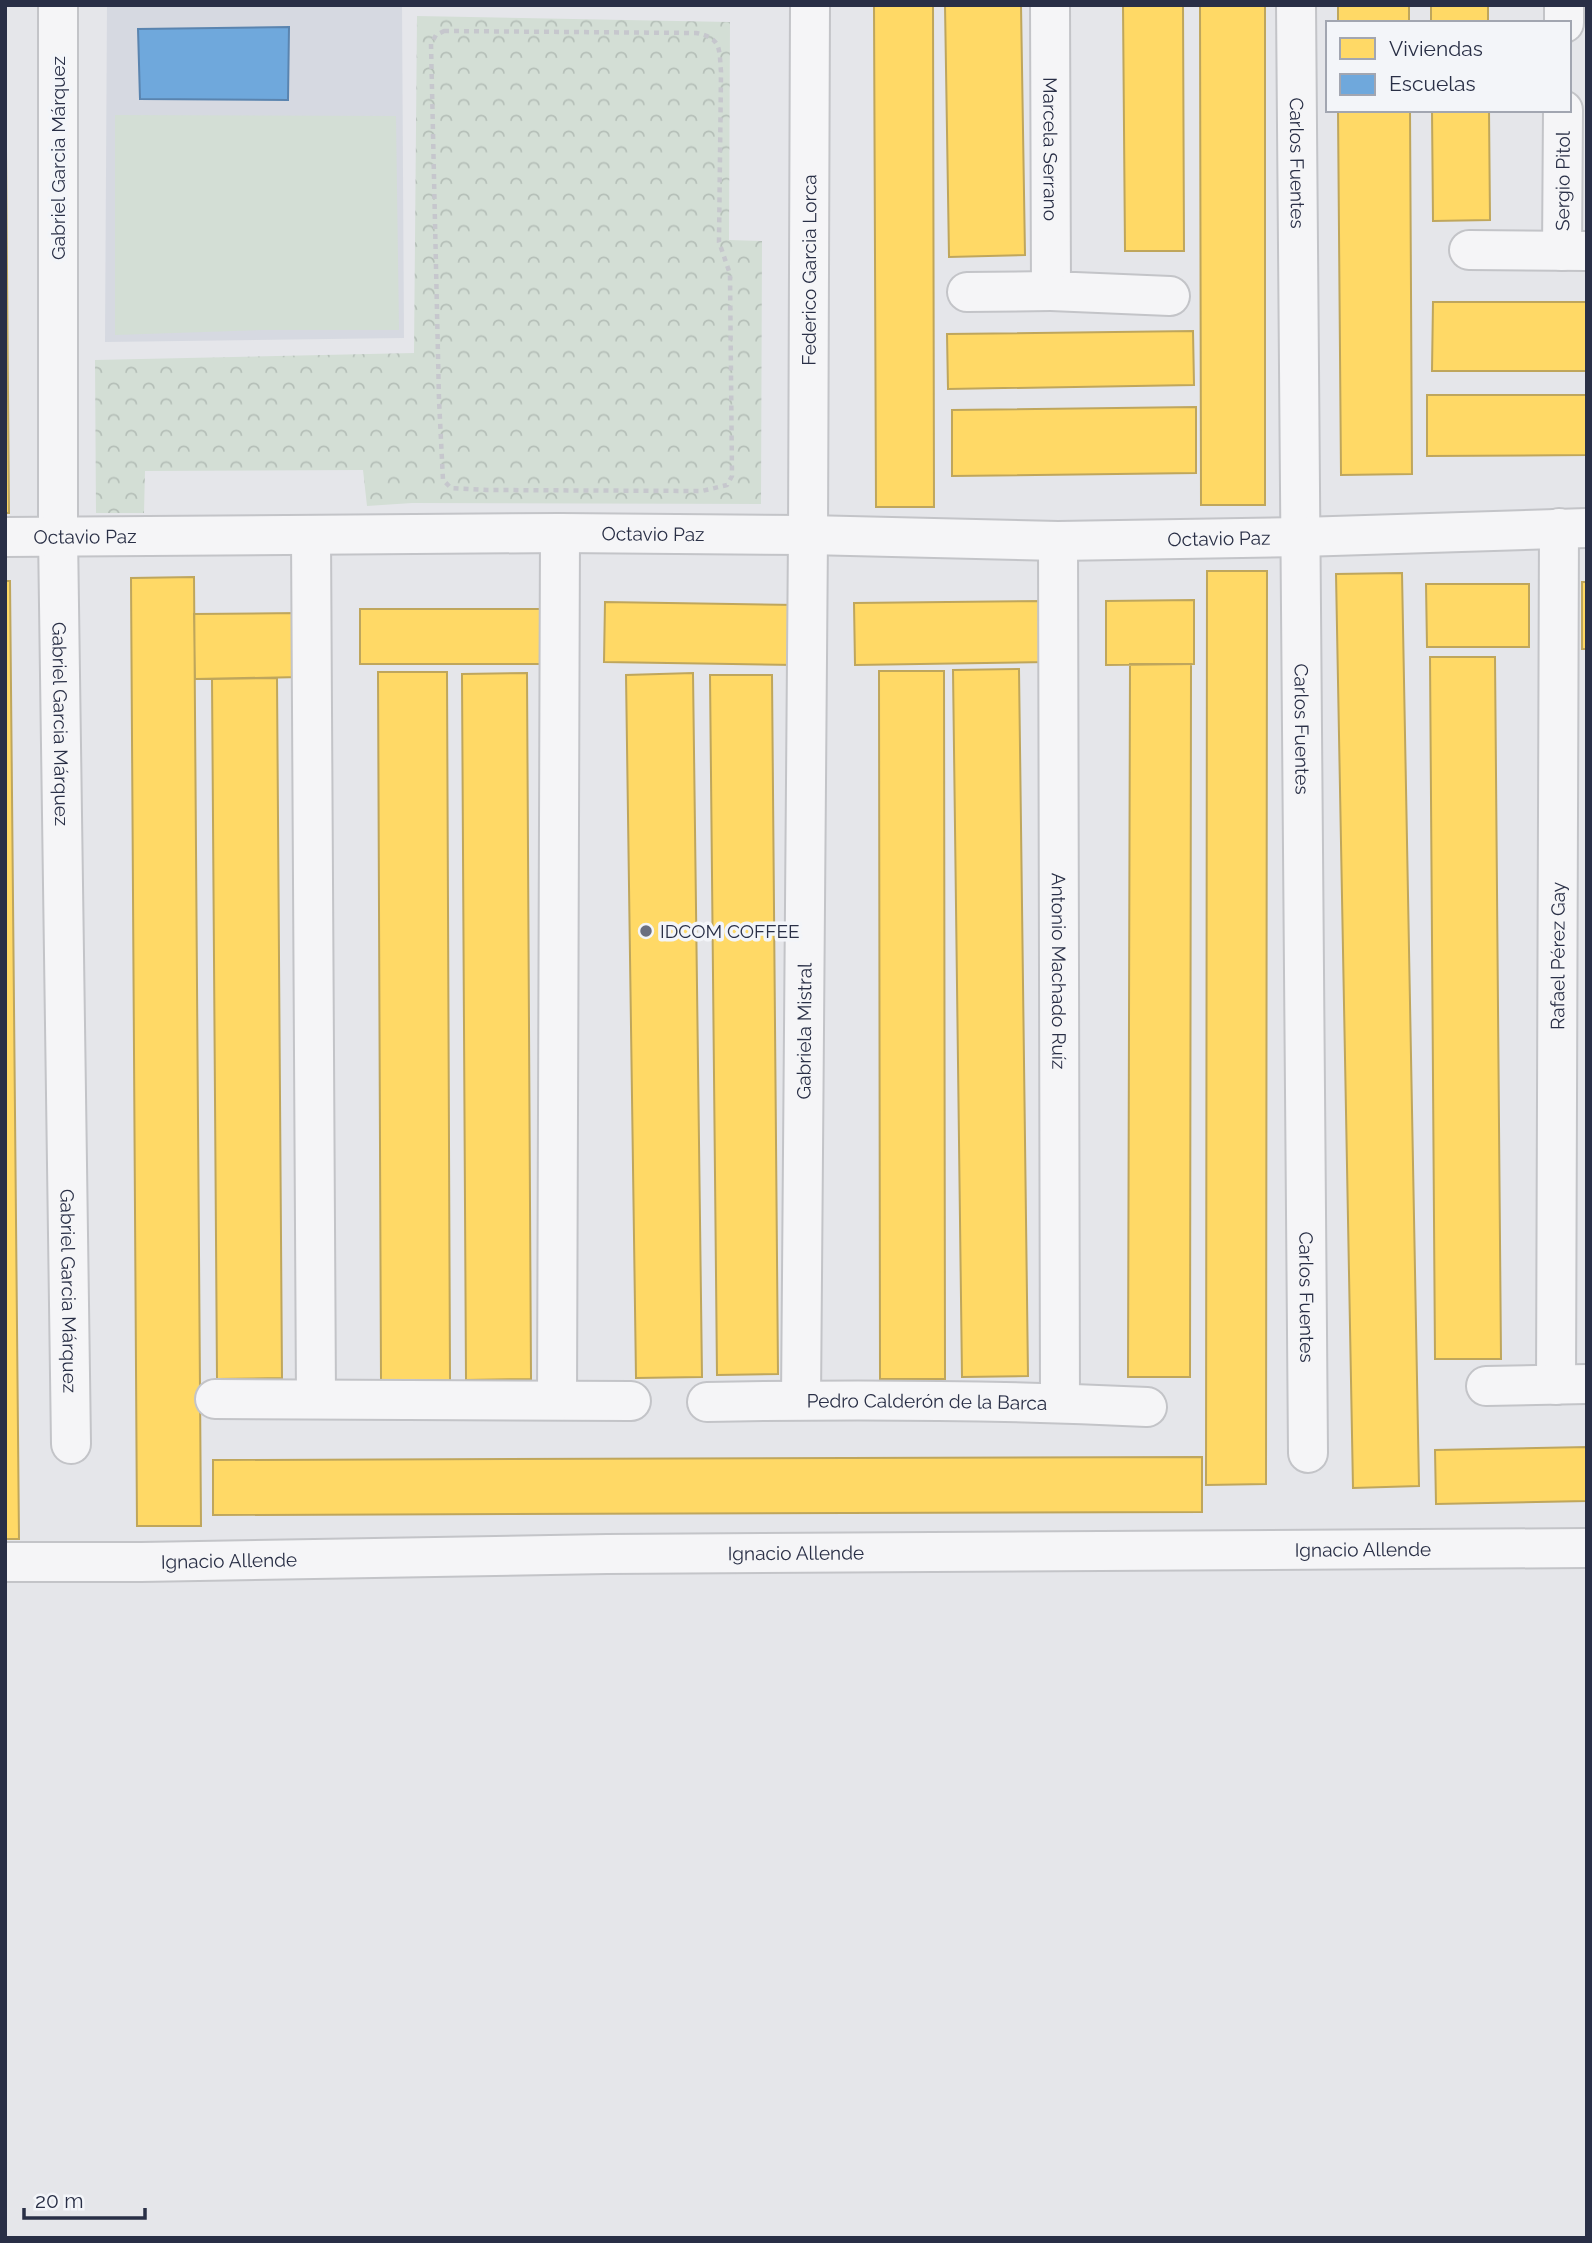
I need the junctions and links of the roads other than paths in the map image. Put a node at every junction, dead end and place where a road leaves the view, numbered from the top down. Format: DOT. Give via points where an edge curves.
graph roads {
  1 [pos="58,5"];
  2 [pos="810,5"];
  3 [pos="1050,5"];
  4 [pos="1296,5"];
  5 [pos="1563,112"];
  6 [pos="1469,250"];
  7 [pos="1574,251"];
  8 [pos="1051,291"];
  9 [pos="967,292"];
  10 [pos="1170,296"];
  11 [pos="1573,528"];
  12 [pos="560,533"];
  13 [pos="808,535"];
  14 [pos="58,536"];
  15 [pos="311,536"];
  16 [pos="5,537"];
  17 [pos="1301,537"];
  18 [pos="1058,541"];
  19 [pos="1571,1385"];
  20 [pos="1486,1386"];
  21 [pos="316,1398"];
  22 [pos="215,1399"];
  23 [pos="557,1400"];
  24 [pos="801,1400"];
  25 [pos="631,1401"];
  26 [pos="707,1402"];
  27 [pos="1060,1403"];
  28 [pos="1147,1408"];
  29 [pos="71,1444"];
  30 [pos="1308,1453"];
  31 [pos="1587,1548"];
  32 [pos="5,1562"];
  1 -- 14 [label="street, Gabriel Garcia Márquez"];
  2 -- 13 [label="street, Federico Garcia Lorca"];
  3 -- 8 [label="street, Marcela Serrano"];
  4 -- 17 [label="street, Carlos Fuentes"];
  5 -- 7 [label="street, Sergio Pitol"];
  6 -- 7 [label="street"];
  8 -- 9 [label="street"];
  8 -- 10 [label="street"];
  11 -- 17 [label="street, Octavio Paz"];
  11 -- 19 [label="street, Rafael Pérez Gay"];
  12 -- 13 [label="street, Octavio Paz"];
  12 -- 15 [label="street, Octavio Paz"];
  12 -- 23 [label="street"];
  13 -- 18 [label="street, Octavio Paz"];
  13 -- 24 [label="street, Gabriela Mistral"];
  14 -- 15 [label="street, Octavio Paz"];
  14 -- 16 [label="street, Octavio Paz"];
  14 -- 29 [label="street, Gabriel Garcia Márquez"];
  15 -- 21 [label="street"];
  17 -- 18 [label="street, Octavio Paz"];
  17 -- 30 [label="street, Carlos Fuentes"];
  18 -- 27 [label="street, Antonio Machado Ruíz"];
  19 -- 20 [label="street"];
  21 -- 22 [label="street"];
  21 -- 23 [label="street"];
  23 -- 25 [label="street"];
  24 -- 26 [label="street, Pedro Calderón de la Barca"];
  24 -- 27 [label="street, Pedro Calderón de la Barca"];
  27 -- 28 [label="street, Pedro Calderón de la Barca"];
  31 -- 32 [label="street, Ignacio Allende"];
}
